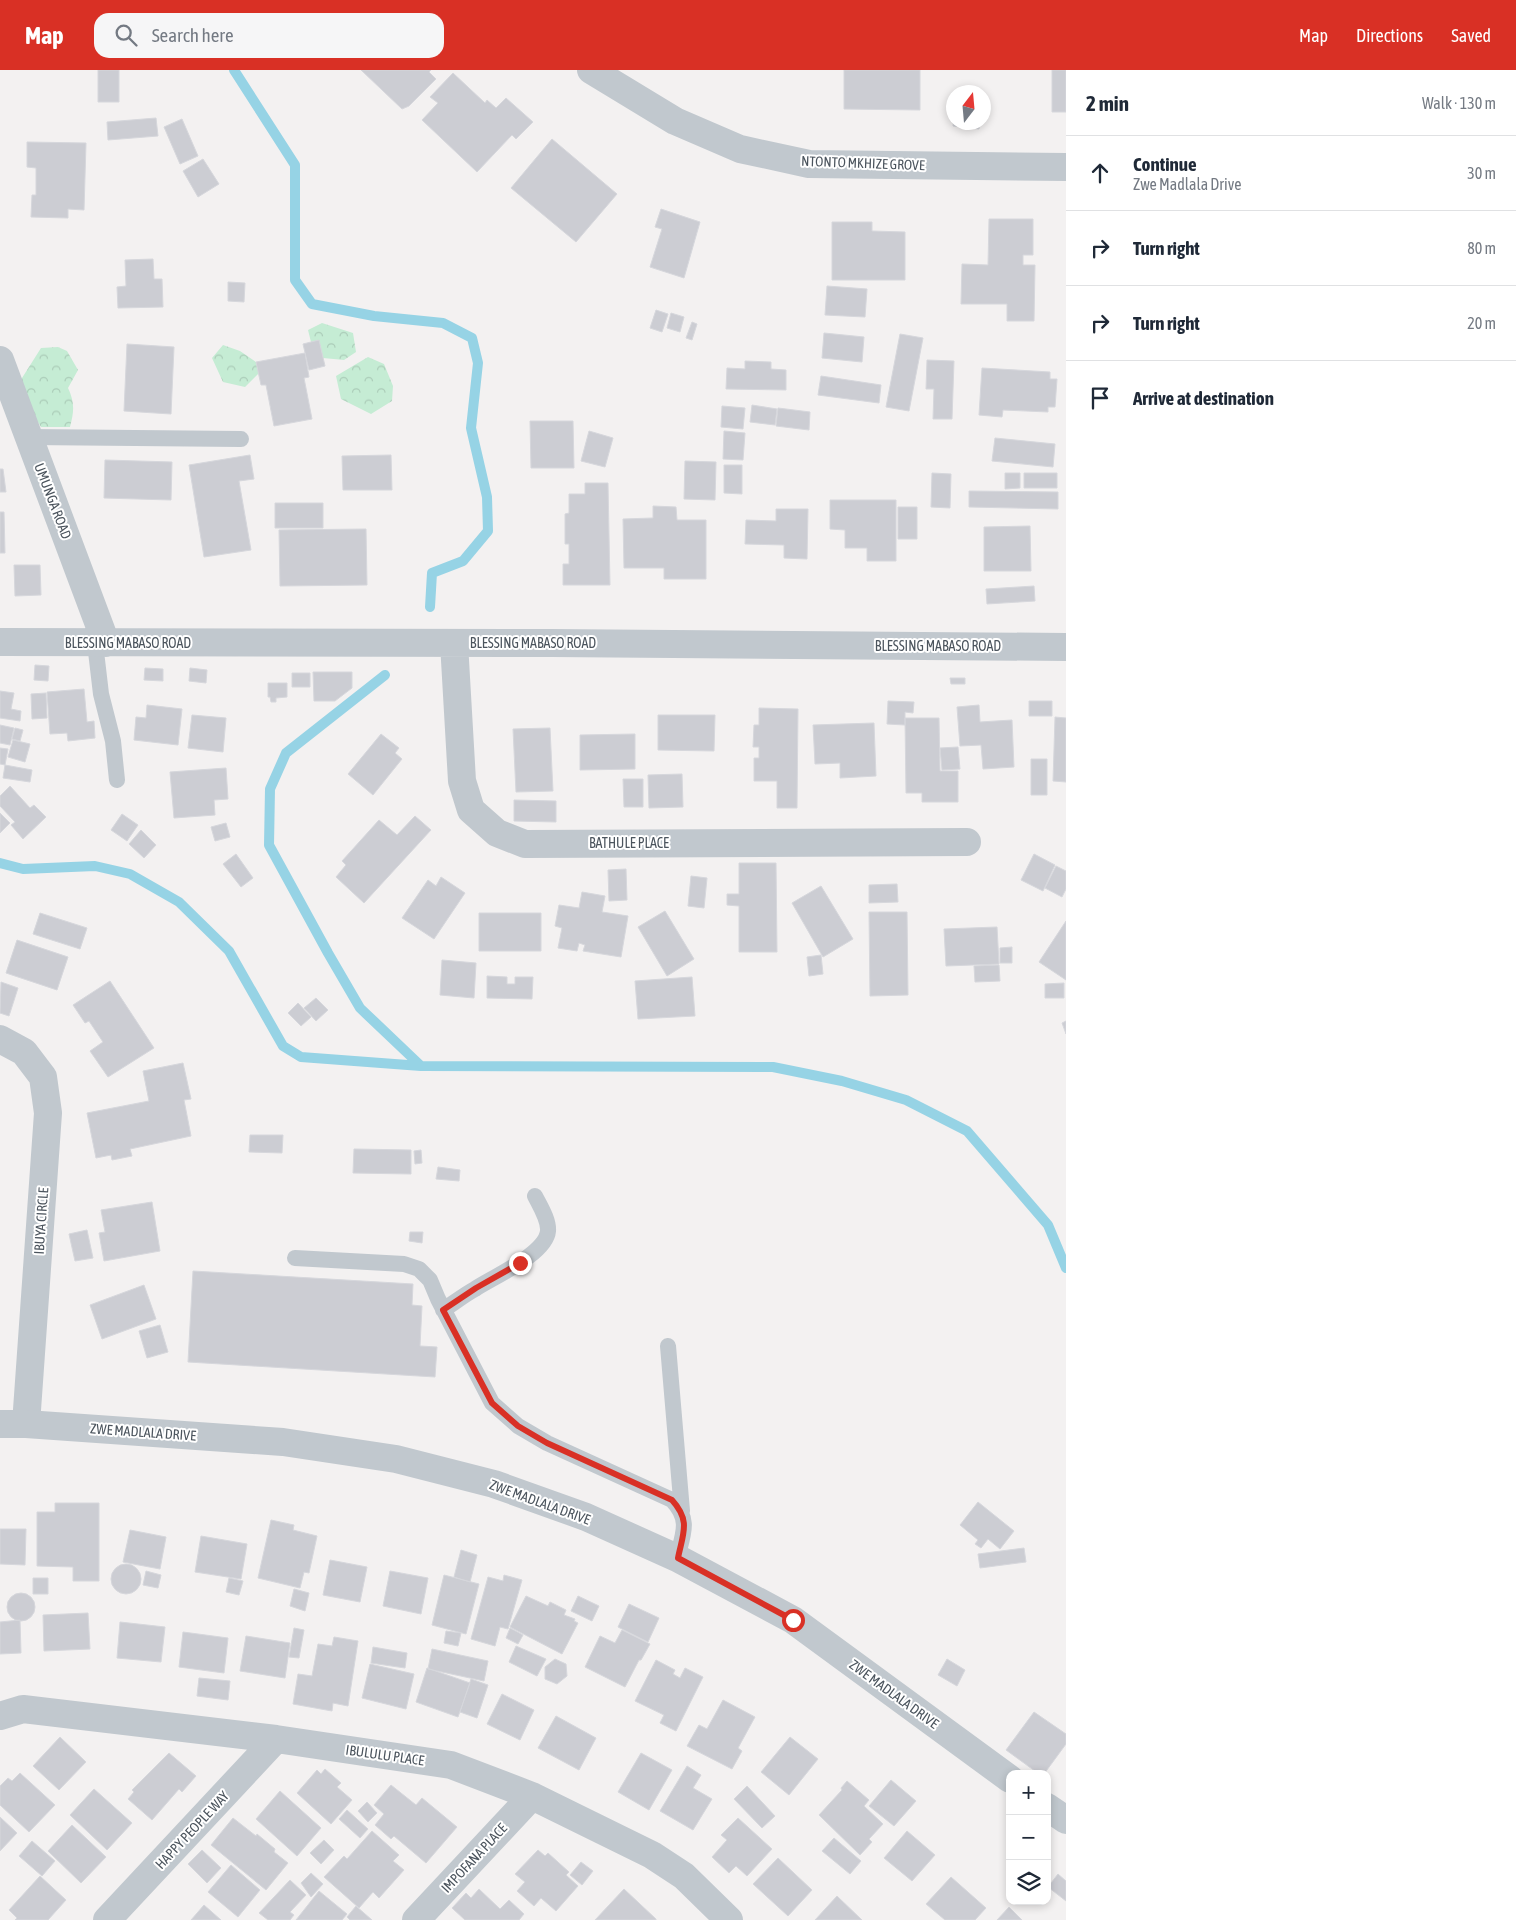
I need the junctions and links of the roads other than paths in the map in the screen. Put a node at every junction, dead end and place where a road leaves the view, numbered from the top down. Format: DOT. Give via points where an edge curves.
graph roads {
  1 [pos="591,70"];
  2 [pos="1066,168"];
  3 [pos="0,360"];
  4 [pos="29,437"];
  5 [pos="241,439"];
  6 [pos="0,642"];
  7 [pos="101,643"];
  8 [pos="454,643"];
  9 [pos="1066,647"];
  10 [pos="117,780"];
  11 [pos="967,842"];
  12 [pos="0,1039"];
  13 [pos="535,1196"];
  14 [pos="295,1258"];
  15 [pos="443,1310"];
  16 [pos="668,1346"];
  17 [pos="13,1424"];
  18 [pos="682,1511"];
  19 [pos="678,1558"];
  20 [pos="0,1716"];
  21 [pos="276,1739"];
  22 [pos="1006,1776"];
  23 [pos="532,1796"];
  24 [pos="1051,1810"];
  25 [pos="1066,1820"];
  26 [pos="725,1919"];
  27 [pos="107,1920"];
  28 [pos="416,1920"];
  1 -- 2 [label="street, NTONTO MKHIZE GROVE" via="675,121 740,149 810,164"];
  3 -- 4 [label="street, UMUNGA ROAD"];
  4 -- 5 [label="lane"];
  4 -- 7 [label="street, UMUNGA ROAD"];
  6 -- 7 [label="street, BLESSING MABASO ROAD"];
  7 -- 8 [label="street, BLESSING MABASO ROAD"];
  7 -- 10 [label="lane" via="101,694 113,742"];
  8 -- 9 [label="street, BLESSING MABASO ROAD"];
  8 -- 11 [label="street, BATHULE PLACE" via="462,781 471,810 497,833 525,844"];
  12 -- 17 [label="street, IBUYA CIRCLE" via="24,1052 43,1077 48,1113"];
  13 -- 15 [label="lane" via="549,1230 546,1240 520,1263"];
  14 -- 15 [label="lane" via="412,1266 430,1280"];
  15 -- 18 [label="lane" via="492,1403 518,1426 547,1443 672,1500"];
  16 -- 18 [label="lane"];
  17 -- 19 [label="street, ZWE MADLALA DRIVE" via="283,1442 396,1459 494,1484 586,1517"];
  18 -- 19 [label="lane" via="684,1526"];
  19 -- 22 [label="street, ZWE MADLALA DRIVE" via="793,1620"];
  20 -- 21 [label="street, IBULULU PLACE" via="23,1710"];
  21 -- 23 [label="street, IBULULU PLACE" via="451,1765"];
  21 -- 27 [label="street, HAPPY PEOPLE WAY"];
  23 -- 26 [label="street, IBULULU PLACE" via="652,1855 684,1876"];
  23 -- 28 [label="street, IMPOFANA PLACE"];
  24 -- 25 [label="street"];
}
